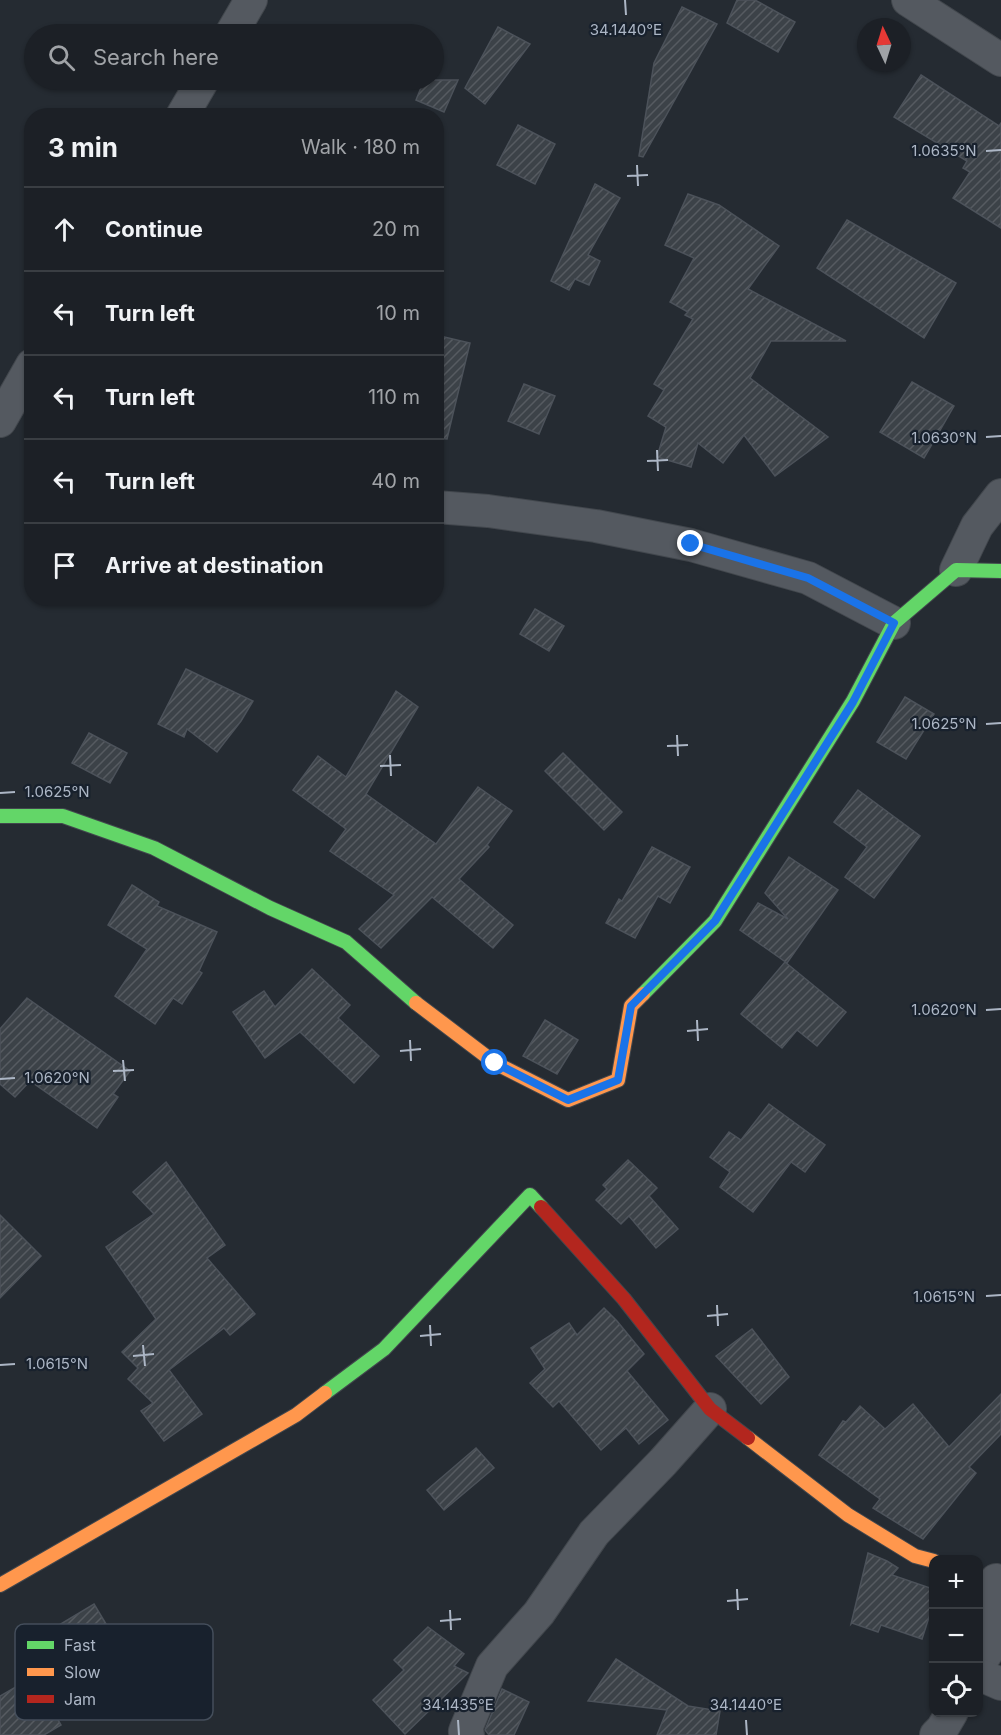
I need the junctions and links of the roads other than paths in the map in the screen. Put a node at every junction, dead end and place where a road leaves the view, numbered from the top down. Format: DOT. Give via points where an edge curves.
graph roads {
  1 [pos="251,0"];
  2 [pos="908,0"];
  3 [pos="237,24"];
  4 [pos="1001,60"];
  5 [pos="198,90"];
  6 [pos="187,108"];
  7 [pos="24,380"];
  8 [pos="0,421"];
  9 [pos="1001,495"];
  10 [pos="444,508"];
  11 [pos="956,570"];
  12 [pos="1001,571"];
  13 [pos="894,623"];
  14 [pos="0,816"];
  15 [pos="710,1410"];
  16 [pos="929,1560"];
  17 [pos="992,1576"];
  18 [pos="0,1585"];
  19 [pos="980,1663"];
  20 [pos="983,1676"];
  21 [pos="1001,1683"];
  22 [pos="950,1717"];
  23 [pos="468,1735"];
  24 [pos="936,1735"];
  1 -- 3 [label="street"];
  2 -- 4 [label="street"];
  5 -- 6 [label="street"];
  7 -- 8 [label="street"];
  9 -- 11 [label="street" via="977,526"];
  10 -- 13 [label="street" via="596,526 691,544 808,578"];
  11 -- 12 [label="street"];
  11 -- 13 [label="street"];
  13 -- 14 [label="street" via="853,702 715,921 631,1006 618,1080 568,1100 495,1063 403,993 346,942 154,848 63,816"];
  15 -- 16 [label="street" via="848,1515 915,1556"];
  15 -- 18 [label="street" via="624,1299 530,1195 384,1349 296,1415"];
  15 -- 23 [label="street" via="594,1533 539,1613 492,1666 465,1731"];
  17 -- 19 [label="street" via="988,1649"];
  20 -- 21 [label="street"];
  22 -- 24 [label="street"];
}
